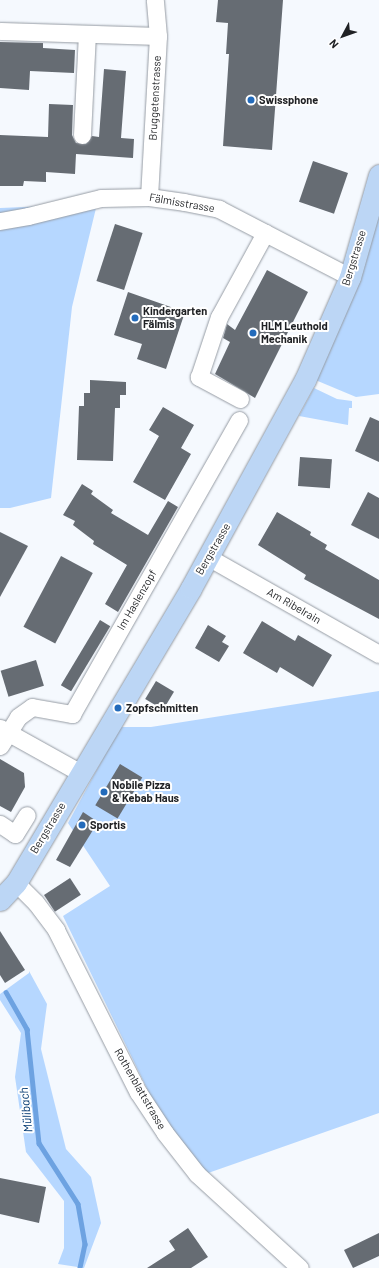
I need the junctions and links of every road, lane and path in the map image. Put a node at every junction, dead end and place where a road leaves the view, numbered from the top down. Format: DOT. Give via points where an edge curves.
graph roads {
  1 [pos="155,0"];
  2 [pos="0,31"];
  3 [pos="88,34"];
  4 [pos="158,36"];
  5 [pos="82,135"];
  6 [pos="379,175"];
  7 [pos="149,197"];
  8 [pos="0,221"];
  9 [pos="265,233"];
  10 [pos="350,277"];
  11 [pos="240,399"];
  12 [pos="239,420"];
  13 [pos="208,557"];
  14 [pos="379,654"];
  15 [pos="4,730"];
  16 [pos="0,746"];
  17 [pos="81,773"];
  18 [pos="27,815"];
  19 [pos="0,824"];
  20 [pos="16,883"];
  21 [pos="0,900"];
  22 [pos="300,1268"];
  1 -- 4 [label="street, Bruggetenstrasse"];
  2 -- 3 [label="street"];
  3 -- 4 [label="street"];
  3 -- 5 [label="street"];
  4 -- 7 [label="street, Bruggetenstrasse"];
  6 -- 10 [label="main road, Bergstrasse"];
  7 -- 8 [label="street, Fälmisstrasse" via="101,198"];
  7 -- 9 [label="street, Fälmisstrasse" via="219,209"];
  9 -- 10 [label="street, Fälmisstrasse"];
  9 -- 11 [label="street" via="219,317 199,377"];
  10 -- 13 [label="main road, Bergstrasse" via="305,380"];
  12 -- 15 [label="street, Im Haslenzopf" via="72,714 32,707"];
  13 -- 14 [label="street, Am Ribelrain"];
  13 -- 17 [label="main road, Bergstrasse"];
  15 -- 16 [label="street"];
  15 -- 17 [label="street"];
  17 -- 20 [label="main road, Bergstrasse"];
  18 -- 19 [label="street" via="15,834"];
  20 -- 21 [label="main road, Bergstrasse"];
  20 -- 22 [label="street, Rothenblattstrasse" via="36,903 56,930 138,1092 165,1133 197,1174"];
}
